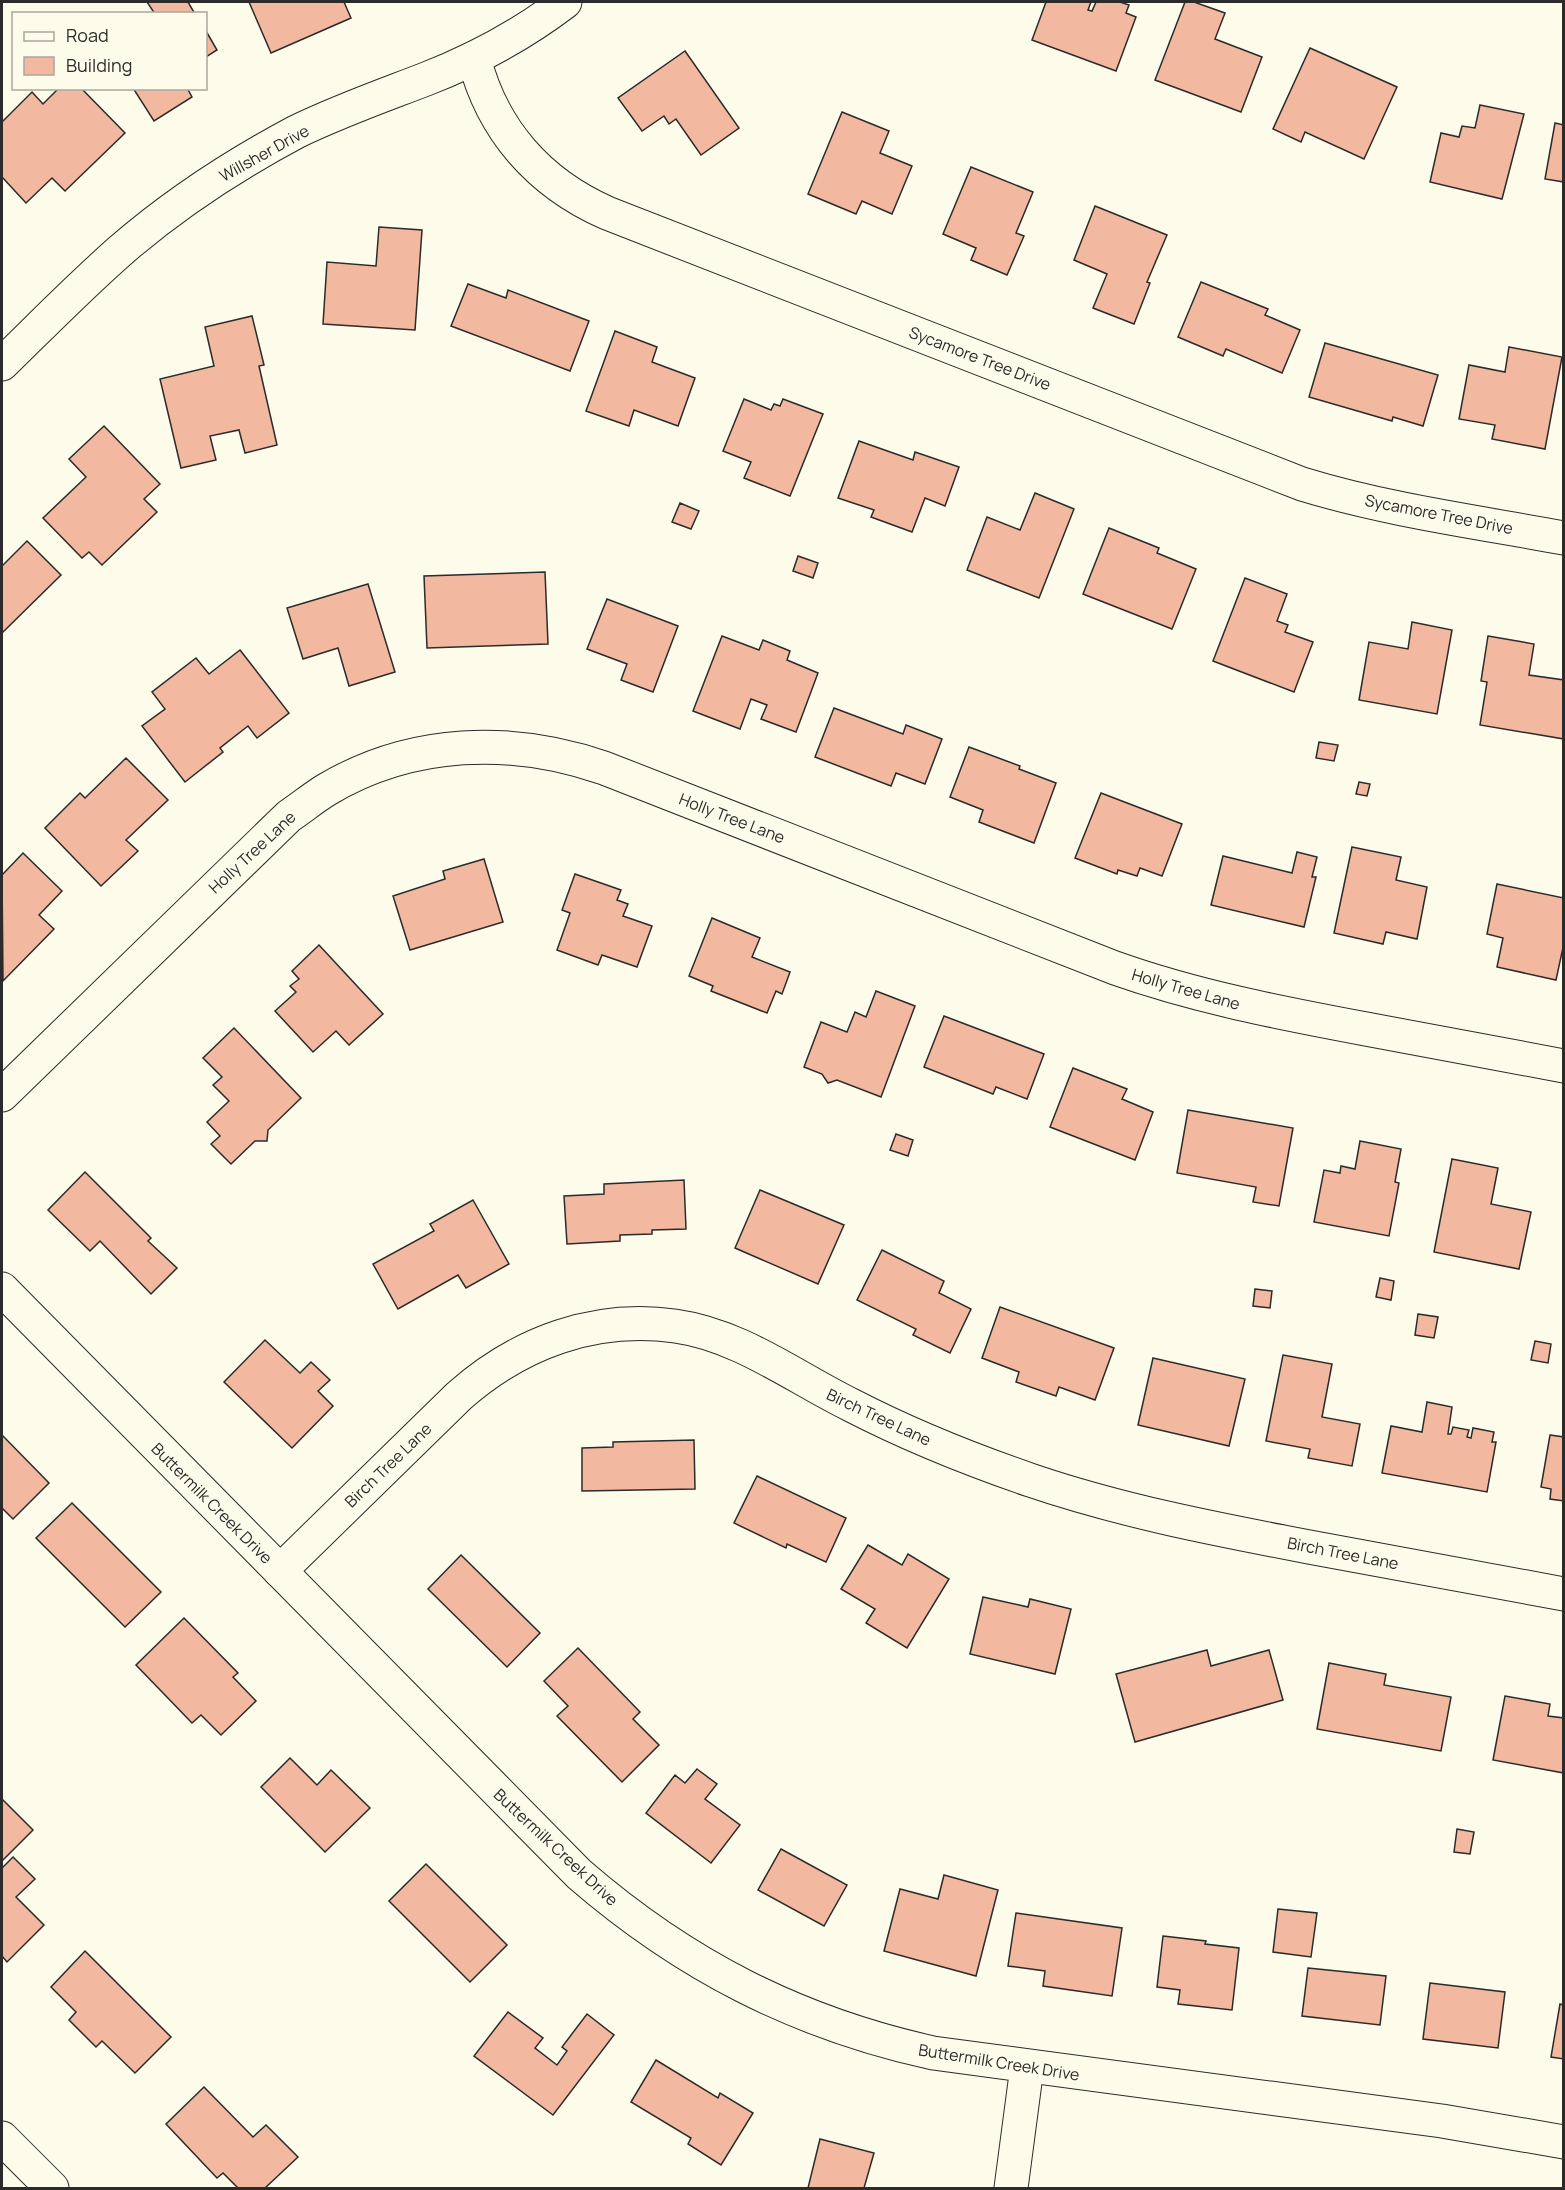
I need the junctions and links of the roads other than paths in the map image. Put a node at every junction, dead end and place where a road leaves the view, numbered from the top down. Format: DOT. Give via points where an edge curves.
graph roads {
  1 [pos="565,2"];
  2 [pos="474,58"];
  3 [pos="2,364"];
  4 [pos="1563,538"];
  5 [pos="1563,1066"];
  6 [pos="2,1095"];
  7 [pos="2,1289"];
  8 [pos="280,1571"];
  9 [pos="1563,1594"];
  10 [pos="1027,2067"];
  11 [pos="2,2139"];
  12 [pos="1563,2142"];
  13 [pos="52,2188"];
  14 [pos="1011,2188"];
  1 -- 2 [label="street, Willsher Drive"];
  2 -- 3 [label="street, Willsher Drive" via="328,118 205,186 121,250"];
  2 -- 4 [label="street, Sycamore Tree Drive" via="496,116 526,158 561,188 598,209 1302,483 1376,503"];
  5 -- 6 [label="street, Holly Tree Lane" via="1280,1013 1176,988 1114,968 582,761 539,751 484,747 440,750 386,763 335,786 289,816"];
  7 -- 8 [label="street, Buttermilk Creek Drive"];
  8 -- 9 [label="street, Birch Tree Lane" via="490,1370 561,1335 614,1324 649,1324 693,1329 735,1343 918,1437 1077,1495 1222,1530"];
  8 -- 10 [label="street, Buttermilk Creek Drive" via="572,1867 668,1943 749,1990 845,2030 933,2053"];
  10 -- 12 [label="street, Buttermilk Creek Drive" via="1430,2120"];
  10 -- 14 [label="street"];
  11 -- 13 [label="street"];
}
